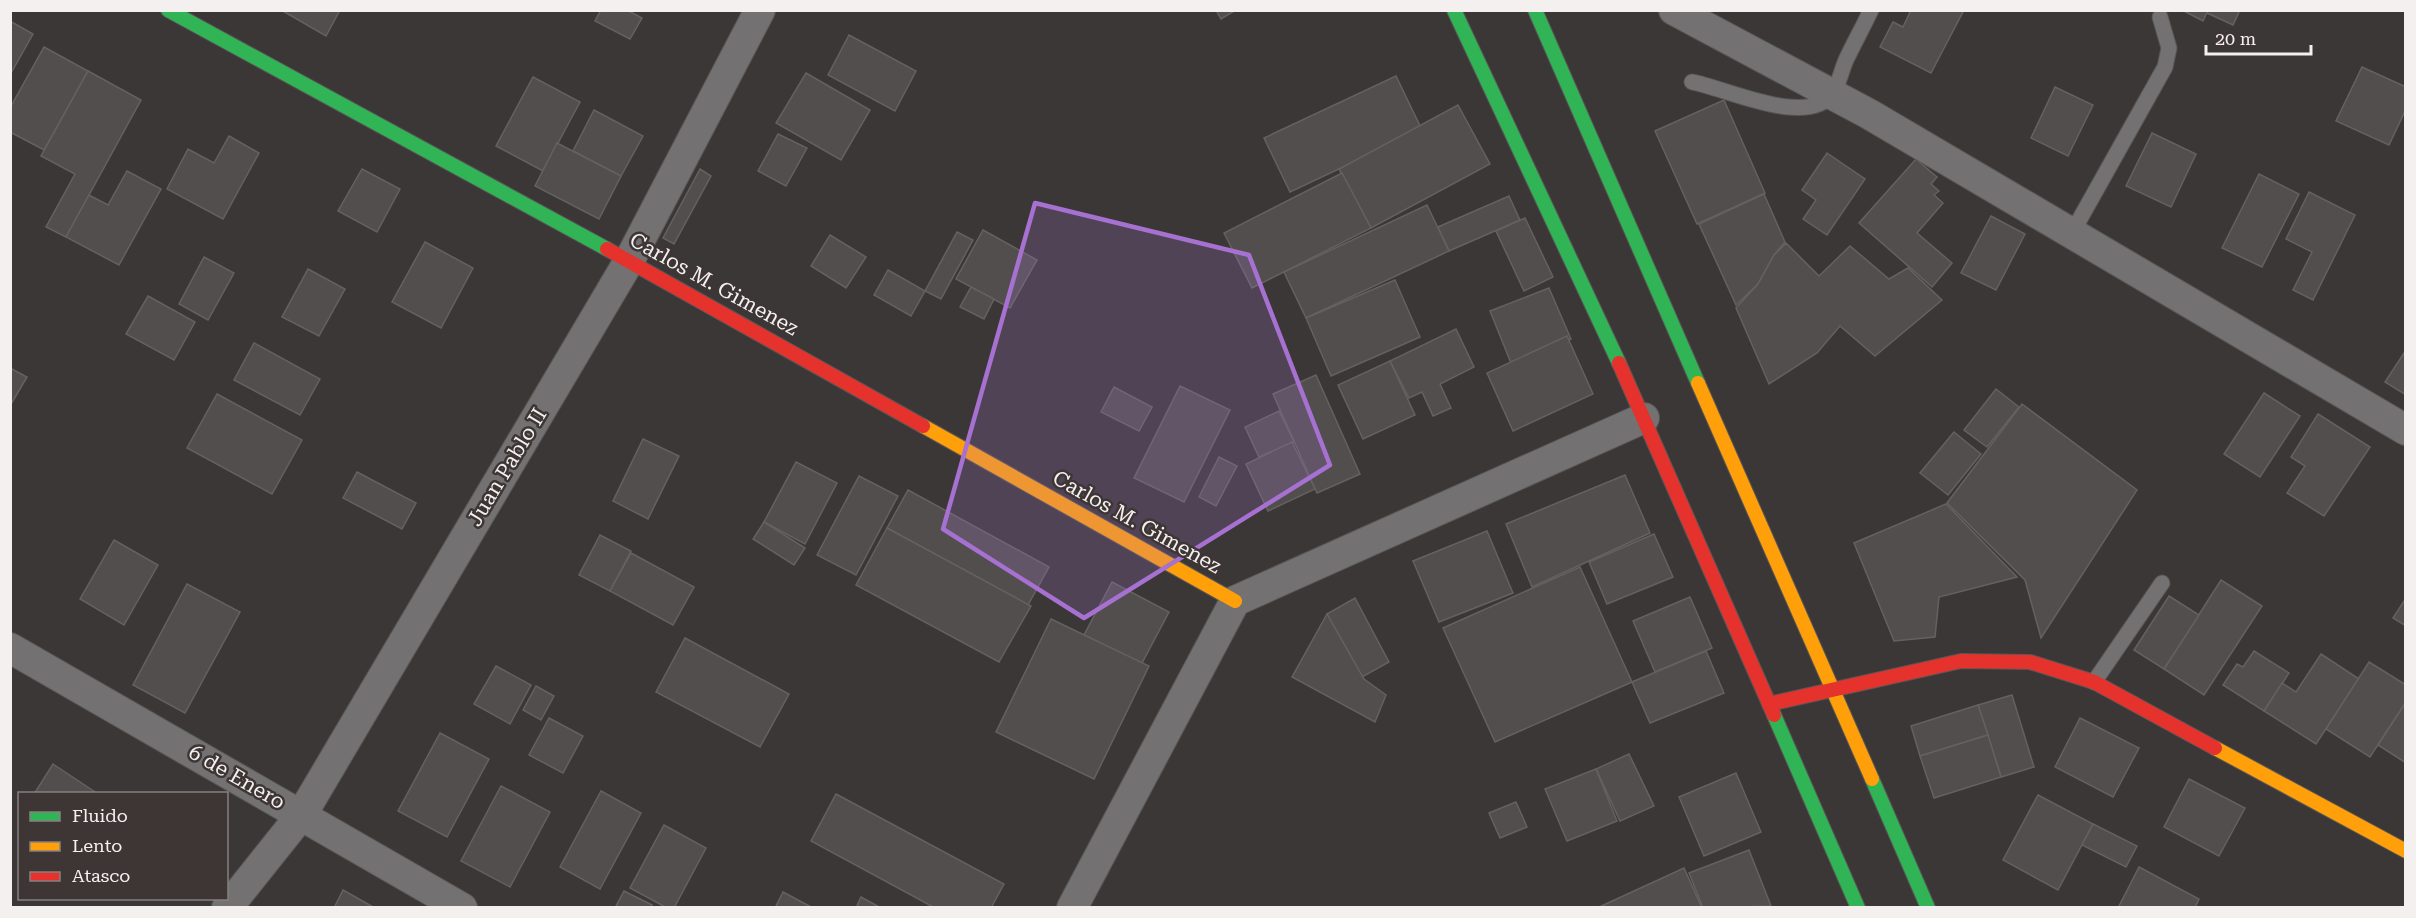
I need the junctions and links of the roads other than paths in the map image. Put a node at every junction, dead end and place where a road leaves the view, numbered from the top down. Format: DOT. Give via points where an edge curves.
graph roads {
  1 [pos="168,10"];
  2 [pos="760,10"];
  3 [pos="1454,10"];
  4 [pos="1535,10"];
  5 [pos="1674,10"];
  6 [pos="1871,10"];
  7 [pos="2160,17"];
  8 [pos="1692,82"];
  9 [pos="1832,94"];
  10 [pos="2072,233"];
  11 [pos="629,261"];
  12 [pos="1644,418"];
  13 [pos="2406,430"];
  14 [pos="2162,583"];
  15 [pos="1235,601"];
  16 [pos="10,648"];
  17 [pos="2094,682"];
  18 [pos="1833,690"];
  19 [pos="1769,704"];
  20 [pos="302,814"];
  21 [pos="2406,850"];
  22 [pos="227,908"];
  23 [pos="462,908"];
  24 [pos="1072,908"];
  25 [pos="1858,908"];
  26 [pos="1928,908"];
  1 -- 11 [label="main road, Carlos M. Gimenez"];
  2 -- 11 [label="street, Juan Pablo II"];
  3 -- 12 [label="main road"];
  4 -- 18 [label="main road"];
  5 -- 9 [label="street"];
  6 -- 9 [label="lane"];
  7 -- 10 [label="lane" via="2169,48 2165,67"];
  8 -- 9 [label="lane" via="1797,109 1818,106"];
  9 -- 10 [label="street"];
  10 -- 13 [label="street"];
  11 -- 15 [label="main road, Carlos M. Gimenez"];
  11 -- 20 [label="street, Juan Pablo II"];
  12 -- 15 [label="street"];
  12 -- 19 [label="main road"];
  14 -- 17 [label="lane"];
  15 -- 24 [label="street"];
  16 -- 20 [label="street, 6 de Enero"];
  17 -- 18 [label="main road" via="2030,662 1961,661"];
  17 -- 21 [label="main road"];
  18 -- 19 [label="main road"];
  18 -- 26 [label="main road"];
  19 -- 25 [label="main road"];
  20 -- 22 [label="street, Juan Pablo II"];
  20 -- 23 [label="street, 6 de Enero"];
}
